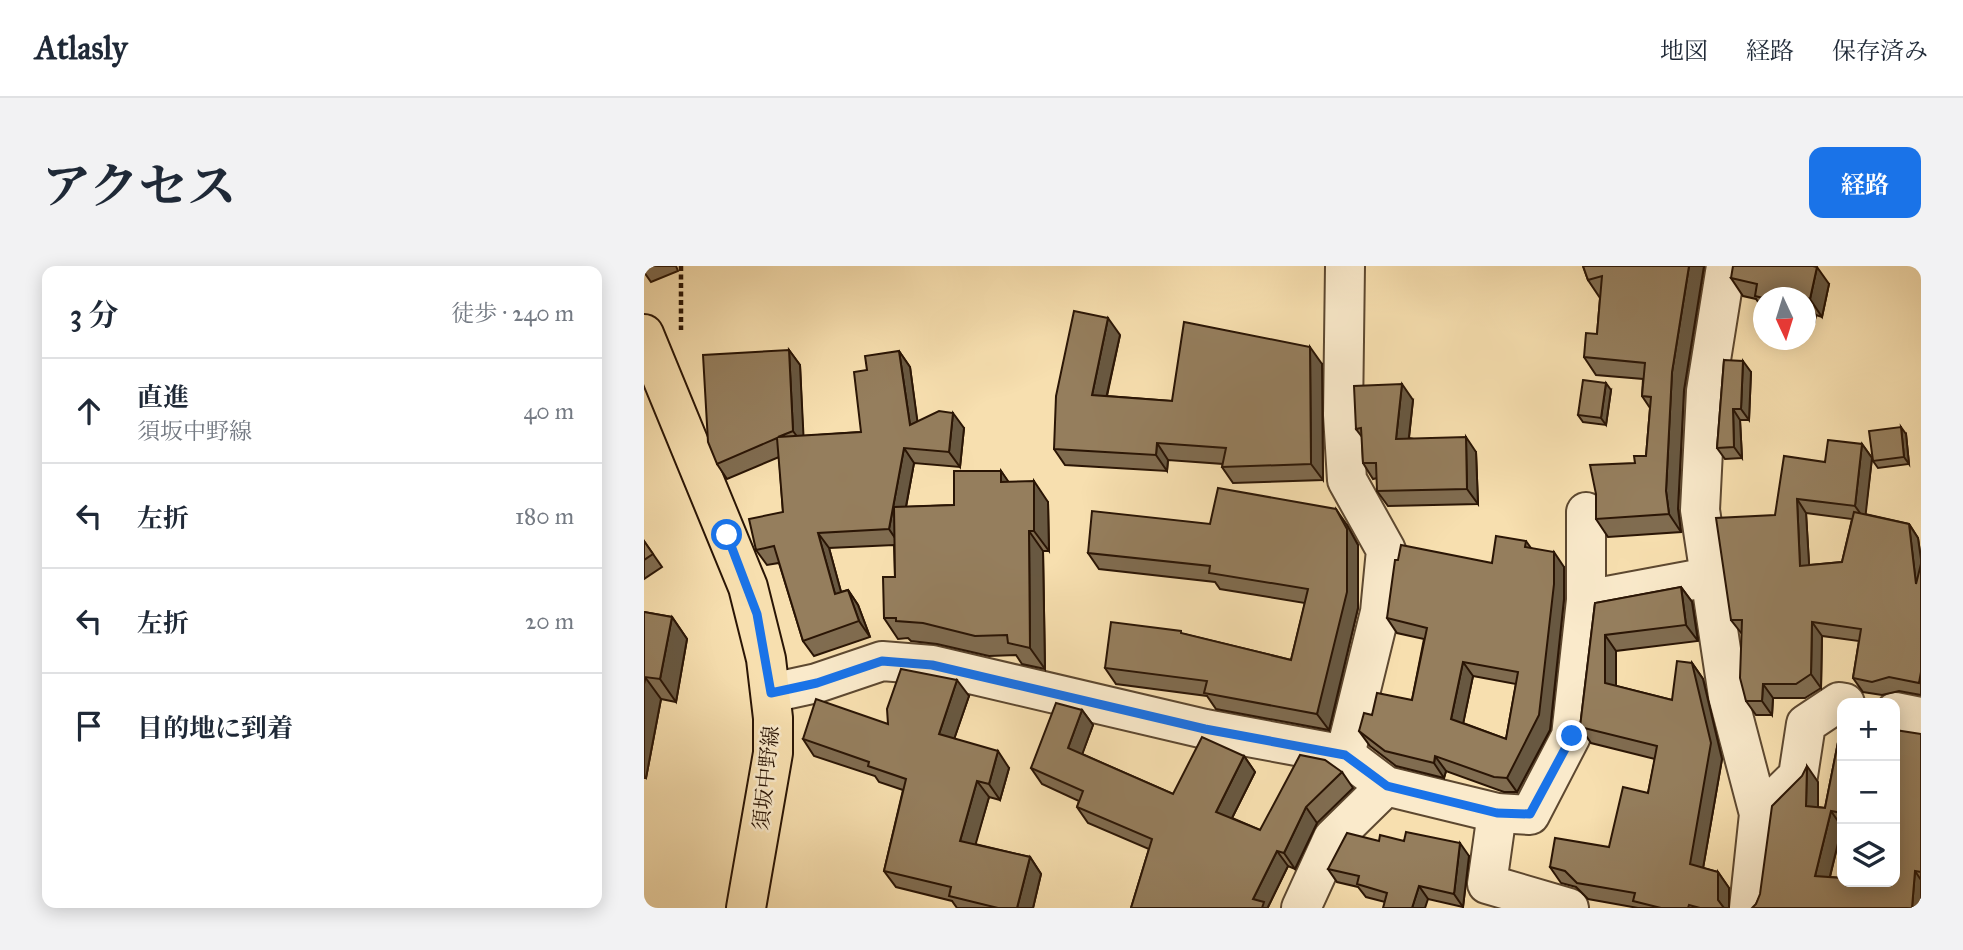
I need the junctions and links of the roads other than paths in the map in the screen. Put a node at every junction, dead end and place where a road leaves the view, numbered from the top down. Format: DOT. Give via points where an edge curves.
graph roads {
  1 [pos="1345,266"];
  2 [pos="1726,266"];
  3 [pos="644,334"];
  4 [pos="1586,512"];
  5 [pos="1709,577"];
  6 [pos="1586,600"];
  7 [pos="771,693"];
  8 [pos="1837,703"];
  9 [pos="1900,713"];
  10 [pos="1921,717"];
  11 [pos="1345,755"];
  12 [pos="1387,786"];
  13 [pos="1497,813"];
  14 [pos="1759,814"];
  15 [pos="746,908"];
  16 [pos="1301,908"];
  17 [pos="1569,908"];
  18 [pos="1749,908"];
  1 -- 11 [label="street" via="1343,415 1348,480 1386,550 1380,612"];
  2 -- 5 [label="street" via="1706,391 1700,510"];
  3 -- 7 [label="main road, 須坂中野線" via="748,587 760,625"];
  4 -- 6 [label="street"];
  5 -- 6 [label="street"];
  5 -- 14 [label="street" via="1728,696"];
  6 -- 13 [label="street" via="1572,736 1530,814"];
  7 -- 11 [label="street" via="882,661 932,665 1205,729"];
  7 -- 15 [label="main road, 須坂中野線" via="773,753"];
  8 -- 14 [label="street" via="1806,724 1798,776"];
  9 -- 10 [label="street"];
  11 -- 12 [label="street"];
  12 -- 13 [label="street"];
  12 -- 16 [label="street" via="1333,838"];
  13 -- 17 [label="street" via="1487,884"];
  14 -- 18 [label="street"];
}
